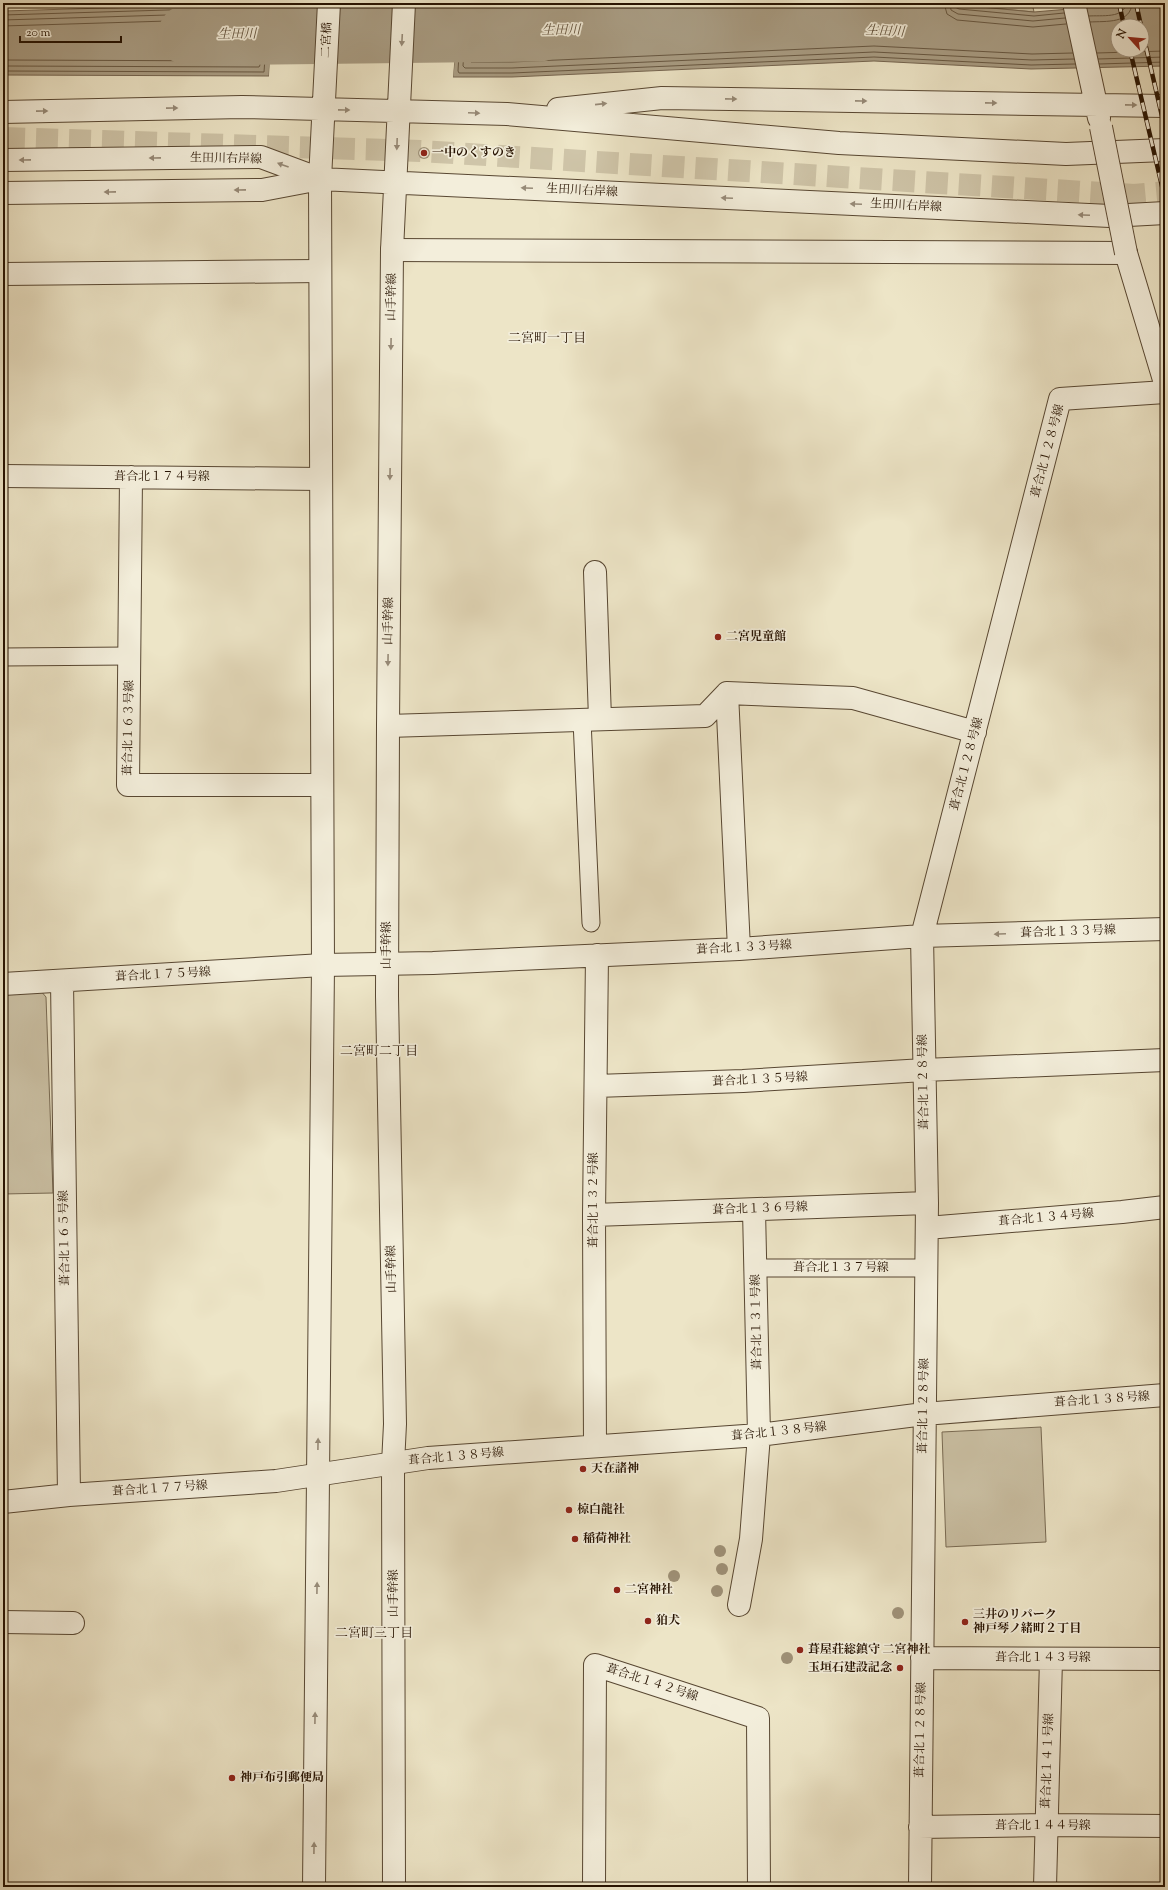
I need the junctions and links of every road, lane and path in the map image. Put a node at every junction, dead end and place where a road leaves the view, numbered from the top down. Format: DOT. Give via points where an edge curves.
graph roads {
  1 [pos="329,3"];
  2 [pos="404,3"];
  3 [pos="1074,3"];
  4 [pos="1097,105"];
  5 [pos="1165,106"];
  6 [pos="323,109"];
  7 [pos="398,110"];
  8 [pos="3,112"];
  9 [pos="507,114"];
  10 [pos="1165,150"];
  11 [pos="3,160"];
  12 [pos="320,179"];
  13 [pos="396,183"];
  14 [pos="3,193"];
  15 [pos="1165,213"];
  16 [pos="392,250"];
  17 [pos="1126,253"];
  18 [pos="320,271"];
  19 [pos="3,274"];
  20 [pos="1165,383"];
  21 [pos="1165,392"];
  22 [pos="3,476"];
  23 [pos="131,477"];
  24 [pos="321,479"];
  25 [pos="595,572"];
  26 [pos="129,656"];
  27 [pos="3,657"];
  28 [pos="727,693"];
  29 [pos="591,719"];
  30 [pos="388,726"];
  31 [pos="975,732"];
  32 [pos="322,785"];
  33 [pos="591,923"];
  34 [pos="1165,929"];
  35 [pos="922,936"];
  36 [pos="739,949"];
  37 [pos="597,955"];
  38 [pos="387,964"];
  39 [pos="323,965"];
  40 [pos="62,981"];
  41 [pos="3,984"];
  42 [pos="1165,1060"];
  43 [pos="924,1070"];
  44 [pos="596,1086"];
  45 [pos="927,1203"];
  46 [pos="1165,1207"];
  47 [pos="754,1210"];
  48 [pos="594,1215"];
  49 [pos="927,1228"];
  50 [pos="755,1268"];
  51 [pos="926,1268"];
  52 [pos="1165,1395"];
  53 [pos="924,1414"];
  54 [pos="759,1435"];
  55 [pos="595,1446"];
  56 [pos="393,1464"];
  57 [pos="317,1475"];
  58 [pos="69,1495"];
  59 [pos="3,1502"];
  60 [pos="739,1605"];
  61 [pos="3,1622"];
  62 [pos="73,1623"];
  63 [pos="922,1658"];
  64 [pos="1051,1659"];
  65 [pos="1165,1659"];
  66 [pos="1047,1825"];
  67 [pos="1165,1826"];
  68 [pos="920,1827"];
  69 [pos="314,1887"];
  70 [pos="394,1887"];
  71 [pos="594,1887"];
  72 [pos="760,1887"];
  73 [pos="920,1887"];
  74 [pos="1045,1887"];
  1 -- 6 [label="street, 二宮橋"];
  2 -- 7 [label="street, 山手幹線, one-way"];
  3 -- 4 [label="street"];
  4 -- 5 [label="street, one-way"];
  9 -- 4 [label="street, one-way" via="662,98"];
  4 -- 17 [label="street, bridge"];
  6 -- 7 [label="street, one-way"];
  8 -- 6 [label="street, one-way" via="242,106"];
  6 -- 12 [label="street"];
  7 -- 9 [label="street, one-way"];
  7 -- 13 [label="street, 山手幹線, one-way"];
  9 -- 10 [label="street" via="839,143 1066,154"];
  12 -- 11 [label="street, 生田川右岸線, one-way" via="261,157"];
  12 -- 13 [label="street, 生田川右岸線"];
  12 -- 14 [label="street, one-way" via="262,190"];
  12 -- 18 [label="street"];
  15 -- 13 [label="street, 生田川右岸線, one-way" via="1110,216"];
  13 -- 16 [label="street, 山手幹線"];
  16 -- 17 [label="street"];
  16 -- 30 [label="street, 山手幹線, one-way"];
  17 -- 20 [label="street"];
  18 -- 19 [label="street"];
  18 -- 24 [label="street"];
  21 -- 31 [label="street, 葺合北１２８号線" via="1060,399"];
  22 -- 23 [label="street, 葺合北１７４号線"];
  23 -- 24 [label="street, 葺合北１７４号線"];
  23 -- 26 [label="street, 葺合北１６３号線"];
  24 -- 32 [label="street"];
  25 -- 29 [label="street"];
  26 -- 27 [label="lane"];
  26 -- 32 [label="street, 葺合北１６３号線" via="128,785"];
  28 -- 29 [label="street" via="705,716"];
  28 -- 31 [label="street" via="853,698"];
  28 -- 36 [label="street"];
  29 -- 30 [label="street"];
  29 -- 33 [label="lane"];
  30 -- 38 [label="street, 山手幹線"];
  31 -- 35 [label="street, 葺合北１２８号線"];
  32 -- 39 [label="street"];
  34 -- 35 [label="street, 葺合北１３３号線, one-way"];
  35 -- 36 [label="street, 葺合北１３３号線"];
  35 -- 43 [label="street, 葺合北１２８号線"];
  36 -- 37 [label="street, 葺合北１３３号線"];
  37 -- 38 [label="street, 葺合北１３３号線"];
  37 -- 44 [label="street, 葺合北１３２号線"];
  38 -- 39 [label="street, 葺合北１３３号線"];
  38 -- 56 [label="street, 山手幹線" via="395,1424"];
  39 -- 40 [label="street, 葺合北１７５号線"];
  57 -- 39 [label="street, one-way"];
  40 -- 41 [label="street, 葺合北１７５号線"];
  40 -- 58 [label="street, 葺合北１６５号線"];
  42 -- 43 [label="street, 葺合北１３５号線"];
  43 -- 44 [label="street, 葺合北１３５号線" via="743,1081"];
  43 -- 45 [label="street, 葺合北１２８号線"];
  44 -- 48 [label="street, 葺合北１３２号線"];
  45 -- 47 [label="street, 葺合北１３６号線"];
  45 -- 49 [label="street, 葺合北１２８号線"];
  46 -- 49 [label="street, 葺合北１３４号線"];
  47 -- 48 [label="street, 葺合北１３６号線"];
  47 -- 50 [label="street, 葺合北１３１号線"];
  48 -- 55 [label="street, 葺合北１３２号線"];
  49 -- 51 [label="street, 葺合北１２８号線"];
  50 -- 51 [label="lane, 葺合北１３７号線"];
  50 -- 54 [label="street, 葺合北１３１号線"];
  51 -- 53 [label="street, 葺合北１２８号線"];
  52 -- 53 [label="street, 葺合北１３８号線"];
  53 -- 54 [label="street, 葺合北１３８号線"];
  53 -- 63 [label="street, 葺合北１２８号線"];
  54 -- 55 [label="street, 葺合北１３８号線"];
  54 -- 60 [label="street, 葺合北１３１号線" via="751,1539"];
  55 -- 56 [label="street, 葺合北１３８号線" via="428,1458"];
  56 -- 57 [label="street, 葺合北１３８号線"];
  56 -- 70 [label="street, 山手幹線"];
  57 -- 58 [label="street, 葺合北１７７号線" via="276,1481"];
  69 -- 57 [label="street, one-way"];
  58 -- 59 [label="street, 葺合北１７７号線"];
  61 -- 62 [label="street"];
  63 -- 64 [label="street, 葺合北１４３号線"];
  63 -- 68 [label="street, 葺合北１２８号線"];
  64 -- 65 [label="street, 葺合北１４３号線"];
  64 -- 66 [label="street, 葺合北１４１号線"];
  66 -- 67 [label="street, 葺合北１４４号線"];
  66 -- 68 [label="street, 葺合北１４４号線"];
  66 -- 74 [label="street, 葺合北１４１号線"];
  68 -- 73 [label="street, 葺合北１２８号線"];
  71 -- 72 [label="street, 葺合北１４２号線" via="595,1665 758,1718"];
}
